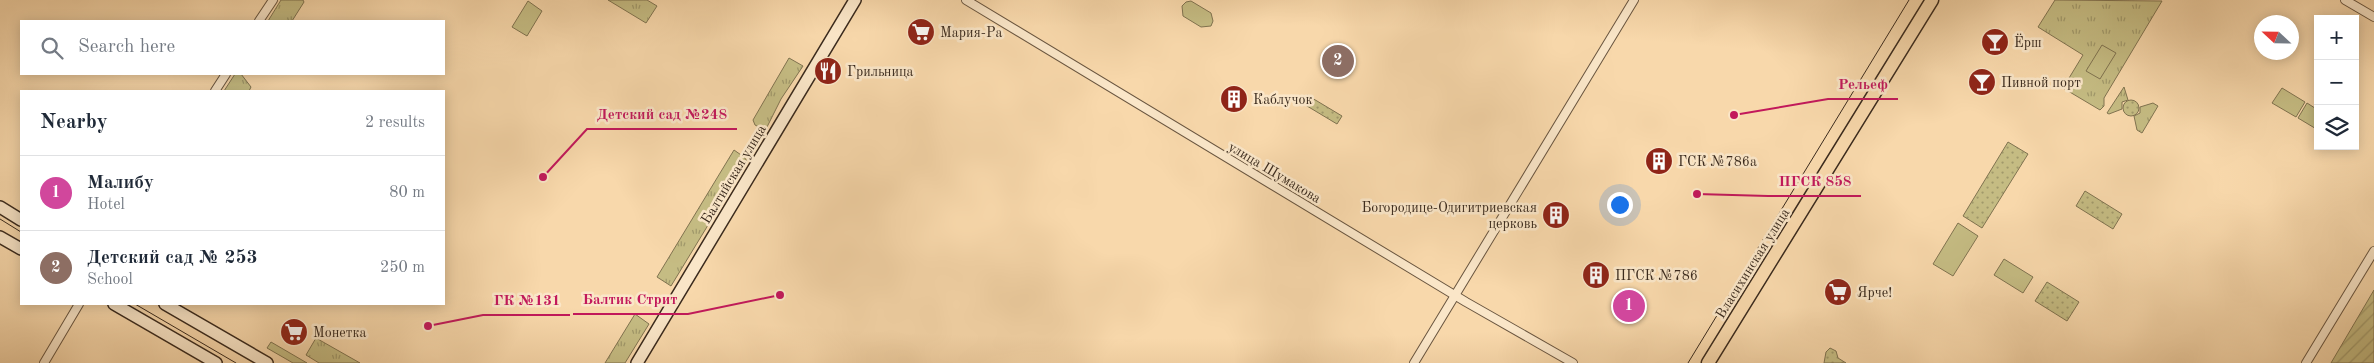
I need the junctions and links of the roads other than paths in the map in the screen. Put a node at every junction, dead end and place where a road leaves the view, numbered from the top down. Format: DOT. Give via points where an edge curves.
graph roads {
  1 [pos="272,0"];
  2 [pos="855,0"];
  3 [pos="966,0"];
  4 [pos="1634,0"];
  5 [pos="1932,0"];
  6 [pos="2345,0"];
  7 [pos="2374,17"];
  8 [pos="260,20"];
  9 [pos="225,75"];
  10 [pos="216,90"];
  11 [pos="0,208"];
  12 [pos="20,219"];
  13 [pos="0,237"];
  14 [pos="20,248"];
  15 [pos="2374,251"];
  16 [pos="1456,296"];
  17 [pos="78,305"];
  18 [pos="116,305"];
  19 [pos="167,305"];
  20 [pos="44,363"];
  21 [pos="216,363"];
  22 [pos="267,363"];
  23 [pos="637,363"];
  24 [pos="1414,363"];
  25 [pos="1573,363"];
  26 [pos="1708,363"];
  27 [pos="2306,363"];
  1 -- 8 [label="street"];
  2 -- 23 [label="main road, Балтийская улица"];
  3 -- 16 [label="street, улица Шумакова"];
  4 -- 16 [label="street"];
  5 -- 26 [label="highway, Власихинская улица"];
  6 -- 7 [label="street"];
  9 -- 10 [label="street"];
  11 -- 12 [label="main road"];
  13 -- 14 [label="main road"];
  15 -- 27 [label="street"];
  16 -- 24 [label="street"];
  16 -- 25 [label="street, улица Шумакова"];
  17 -- 20 [label="street"];
  18 -- 21 [label="main road"];
  19 -- 22 [label="main road"];
}
